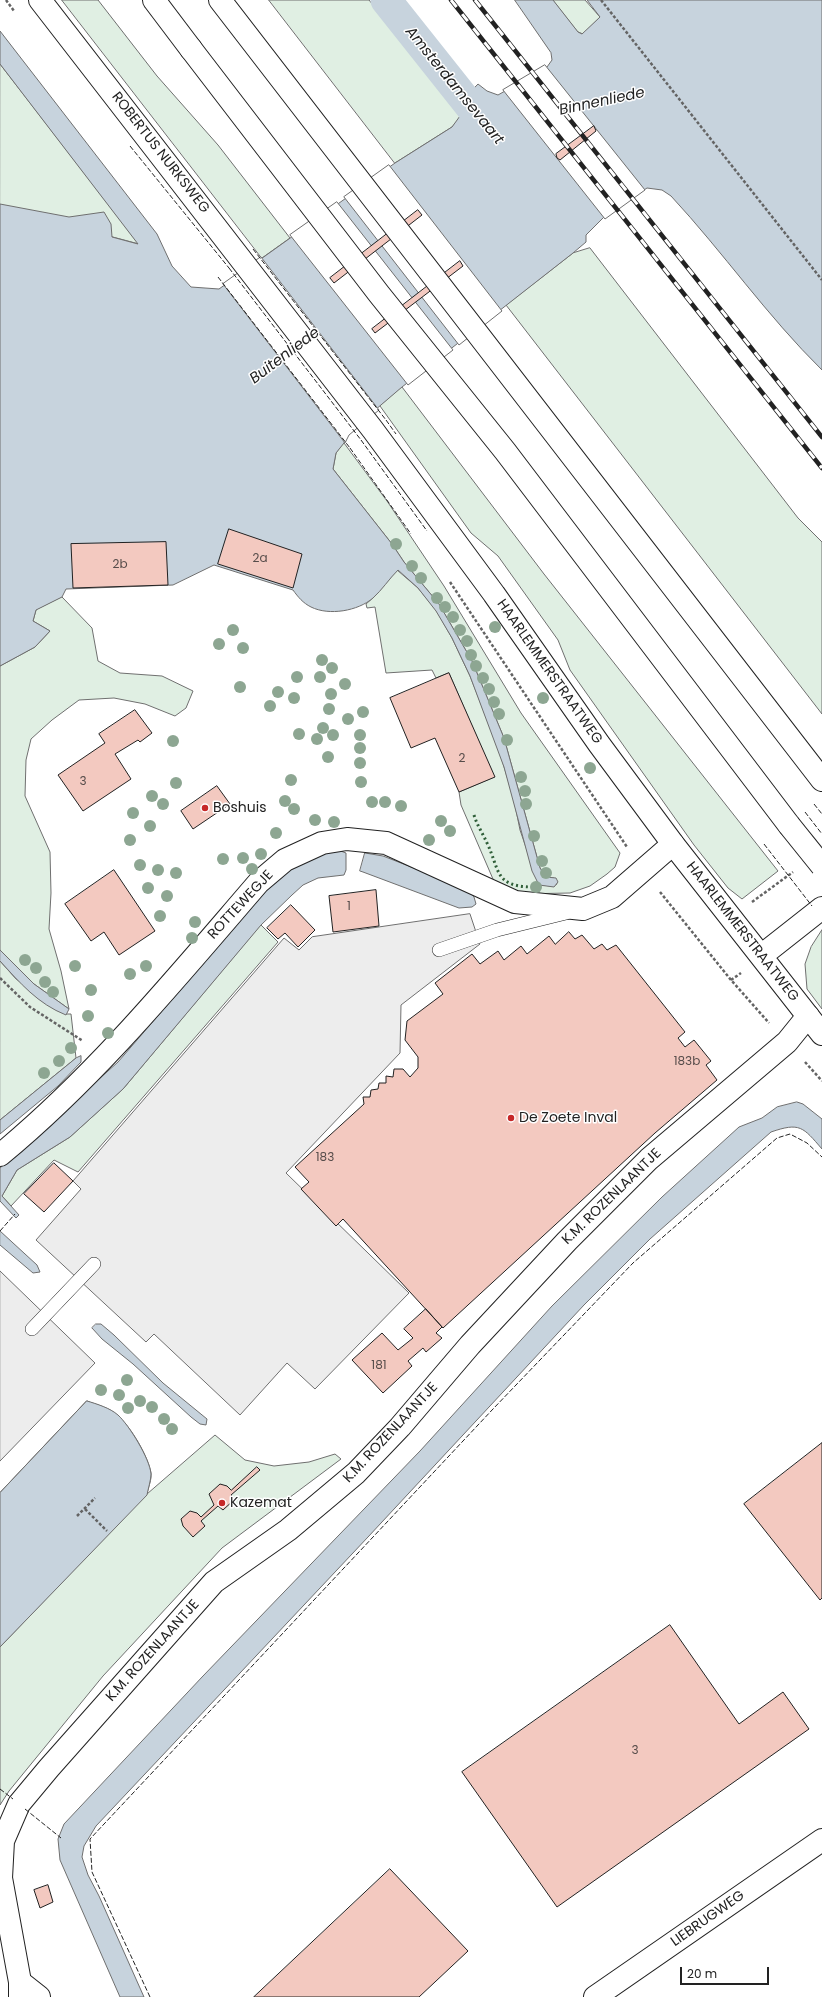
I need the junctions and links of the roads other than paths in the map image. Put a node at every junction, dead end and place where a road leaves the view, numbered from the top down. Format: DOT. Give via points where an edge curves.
graph roads {
  1 [pos="40,0"];
  2 [pos="154,0"];
  3 [pos="220,0"];
  4 [pos="279,308"];
  5 [pos="822,780"];
  6 [pos="673,844"];
  7 [pos="822,866"];
  8 [pos="822,908"];
  9 [pos="583,909"];
  10 [pos="439,950"];
  11 [pos="761,956"];
  12 [pos="808,1016"];
  13 [pos="822,1034"];
  14 [pos="0,1155"];
  15 [pos="94,1264"];
  16 [pos="32,1329"];
  17 [pos="822,1840"];
  18 [pos="20,1990"];
  19 [pos="39,1997"];
  20 [pos="595,1997"];
  1 -- 4 [label="main road, ROBERTUS NURKSWEG"];
  2 -- 7 [label="main road, bridge" via="379,294 505,451"];
  3 -- 5 [label="main road"];
  4 -- 6 [label="main road, HAARLEMMERSTRAATWEG" via="374,430"];
  6 -- 9 [label="main road, ROTTEWEGJE" via="612,897"];
  6 -- 11 [label="main road, HAARLEMMERSTRAATWEG"];
  8 -- 11 [label="main road"];
  9 -- 10 [label="lane" via="497,930"];
  9 -- 14 [label="main road, ROTTEWEGJE" via="515,902 386,843 347,839 322,843 284,860 259,882 106,1057 30,1130"];
  11 -- 12 [label="main road, HAARLEMMERSTRAATWEG"];
  12 -- 13 [label="main road, HAARLEMMERSTRAATWEG"];
  12 -- 18 [label="main road, K.M. ROZENLAANTJE" via="787,1042 649,1160 566,1241 356,1473 288,1530 214,1582 19,1804 3,1841 1,1878"];
  15 -- 16 [label="lane"];
  17 -- 20 [label="main road, LIEBRUGWEG"];
  18 -- 19 [label="main road, K.M. ROZENLAANTJE"];
}
